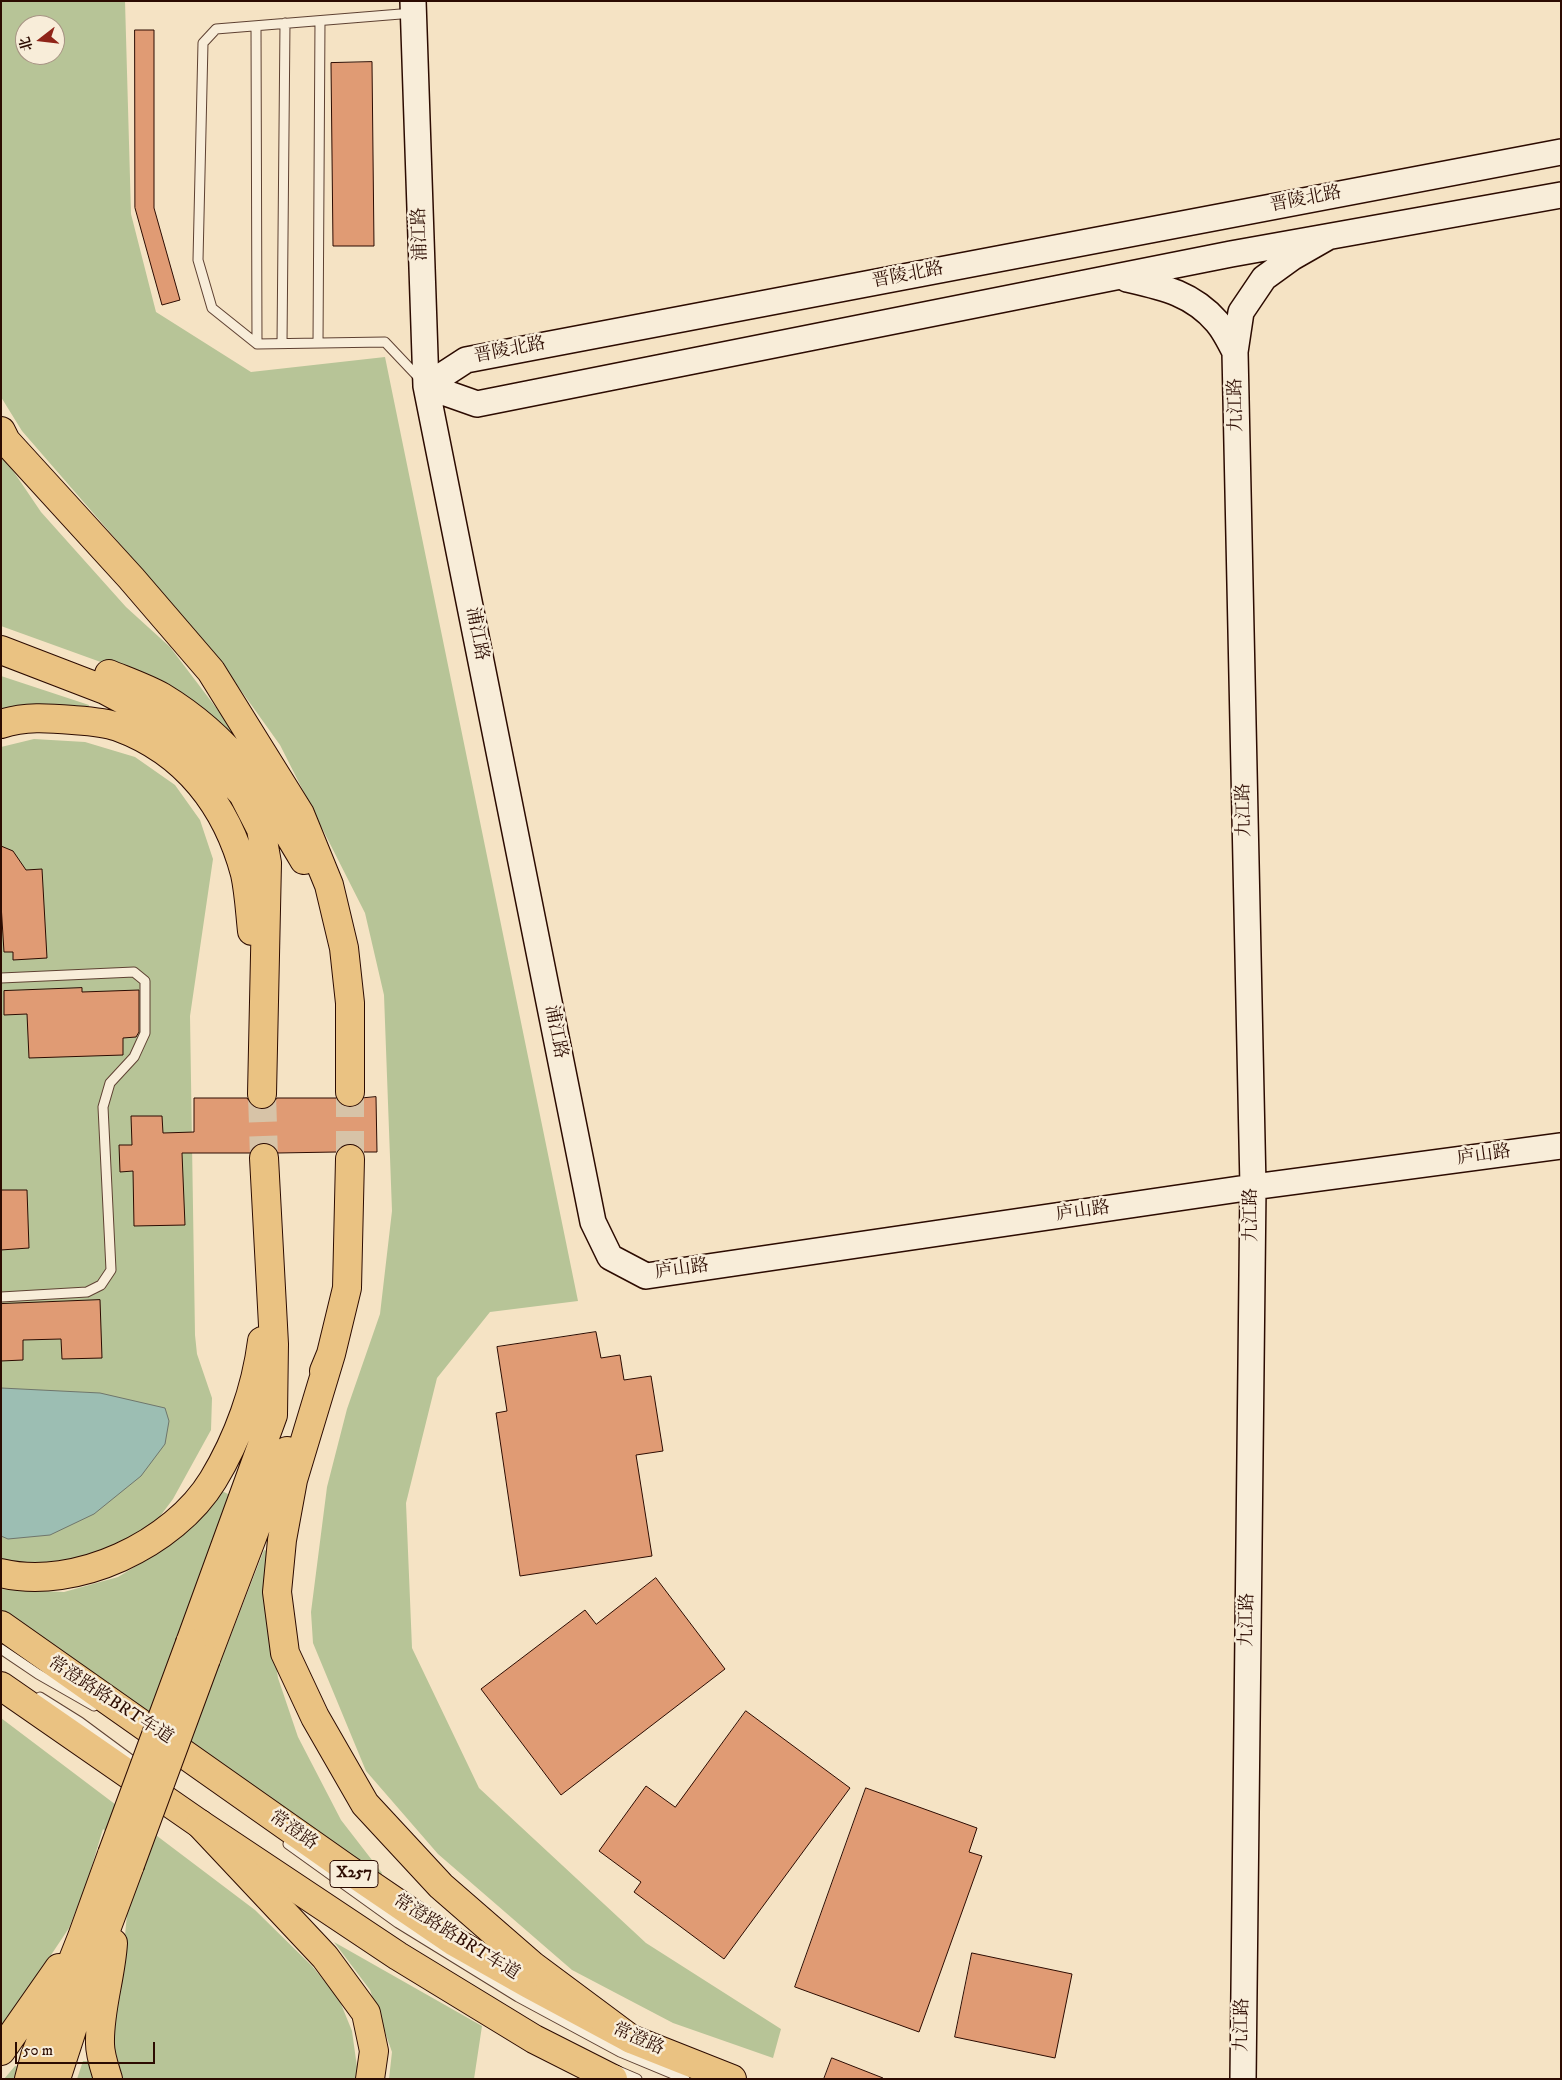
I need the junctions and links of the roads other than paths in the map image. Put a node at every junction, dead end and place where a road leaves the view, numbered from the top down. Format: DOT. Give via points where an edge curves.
graph roads {
  1 [pos="413,7"];
  2 [pos="320,21"];
  3 [pos="284,24"];
  4 [pos="256,26"];
  5 [pos="1561,152"];
  6 [pos="1561,196"];
  7 [pos="1328,237"];
  8 [pos="1118,277"];
  9 [pos="282,343"];
  10 [pos="318,343"];
  11 [pos="257,344"];
  12 [pos="1236,352"];
  13 [pos="426,386"];
  14 [pos="1,432"];
  15 [pos="1,635"];
  16 [pos="1,650"];
  17 [pos="1,724"];
  18 [pos="344,948"];
  19 [pos="1,978"];
  20 [pos="262,1026"];
  21 [pos="350,1092"];
  22 [pos="262,1094"];
  23 [pos="1561,1146"];
  24 [pos="264,1158"];
  25 [pos="350,1159"];
  26 [pos="1253,1187"];
  27 [pos="610,1257"];
  28 [pos="270,1272"];
  29 [pos="1,1297"];
  30 [pos="331,1354"];
  31 [pos="1,1573"];
  32 [pos="1,1626"];
  33 [pos="1,1649"];
  34 [pos="198,1651"];
  35 [pos="1,1686"];
  36 [pos="33,1692"];
  37 [pos="102,1710"];
  38 [pos="142,1739"];
  39 [pos="174,1762"];
  40 [pos="167,1787"];
  41 [pos="203,1820"];
  42 [pos="279,1837"];
  43 [pos="121,1859"];
  44 [pos="116,1902"];
  45 [pos="381,1933"];
  46 [pos="82,1937"];
  47 [pos="631,2039"];
  48 [pos="1,2050"];
  49 [pos="609,2071"];
  50 [pos="29,2079"];
  51 [pos="56,2079"];
  52 [pos="108,2079"];
  53 [pos="370,2079"];
  54 [pos="637,2079"];
  55 [pos="685,2079"];
  56 [pos="732,2079"];
  57 [pos="1243,2079"];
  1 -- 2 [label="lane"];
  1 -- 13 [label="street, 浦江路"];
  2 -- 3 [label="lane"];
  2 -- 10 [label="lane"];
  3 -- 4 [label="lane"];
  3 -- 9 [label="lane"];
  4 -- 11 [label="lane"];
  4 -- 11 [label="lane" via="216,29 203,43 198,260 212,308"];
  5 -- 13 [label="street, 晋陵北路" via="466,360"];
  6 -- 7 [label="street"];
  7 -- 8 [label="street"];
  7 -- 12 [label="street, 九江路" via="1264,278 1241,312"];
  8 -- 12 [label="street" via="1157,286 1193,300 1217,322"];
  8 -- 13 [label="street" via="477,404"];
  9 -- 10 [label="lane"];
  9 -- 11 [label="lane"];
  10 -- 13 [label="lane" via="385,342"];
  12 -- 26 [label="street, 九江路"];
  13 -- 27 [label="street, 浦江路" via="593,1222"];
  14 -- 18 [label="main road" via="212,671 300,814 329,885"];
  15 -- 18 [label="main road" via="160,696 194,718 226,746 259,786 319,884"];
  16 -- 20 [label="main road" via="105,690 189,735 243,794 261,829 268,863"];
  17 -- 20 [label="main road" via="14,719 48,718 117,726 146,740 189,769 217,806 245,875"];
  18 -- 21 [label="main road" via="350,1003"];
  19 -- 29 [label="lane" via="134,972 146,981 145,1034 134,1057 110,1083 103,1106 111,1270 101,1285 87,1292"];
  20 -- 22 [label="main road"];
  23 -- 26 [label="street, 庐山路"];
  24 -- 28 [label="main road"];
  25 -- 30 [label="main road" via="348,1288"];
  26 -- 27 [label="street, 庐山路" via="646,1276"];
  26 -- 57 [label="street, 九江路"];
  28 -- 31 [label="main road" via="259,1360 240,1426 212,1481 194,1504 171,1526 107,1564 69,1574"];
  28 -- 34 [label="main road" via="273,1415"];
  30 -- 34 [label="main road"];
  30 -- 47 [label="main road" via="293,1480 282,1540 277,1592 285,1653 314,1717 365,1804 442,1886 533,1966"];
  32 -- 47 [label="main road, 常澄路 / X257" via="453,1940"];
  33 -- 37 [label="lane, 常澄路路BRT车道"];
  34 -- 43 [label="main road, bridge"];
  35 -- 41 [label="main road, X257"];
  36 -- 40 [label="lane" via="80,1722"];
  38 -- 39 [label="lane, 常澄路路BRT车道"];
  41 -- 45 [label="lane"];
  41 -- 49 [label="main road, X257" via="398,1956 534,2040"];
  41 -- 53 [label="main road" via="325,1957 366,2013 374,2051"];
  42 -- 55 [label="lane, 常澄路路BRT车道" via="398,1923 518,1997 620,2052"];
  43 -- 44 [label="main road"];
  43 -- 46 [label="main road"];
  44 -- 51 [label="main road"];
  44 -- 52 [label="main road" via="112,1967 102,2009 100,2046"];
  46 -- 48 [label="main road"];
  46 -- 50 [label="main road"];
  47 -- 56 [label="main road, 常澄路 / X257"];
  49 -- 54 [label="lane"];
}
